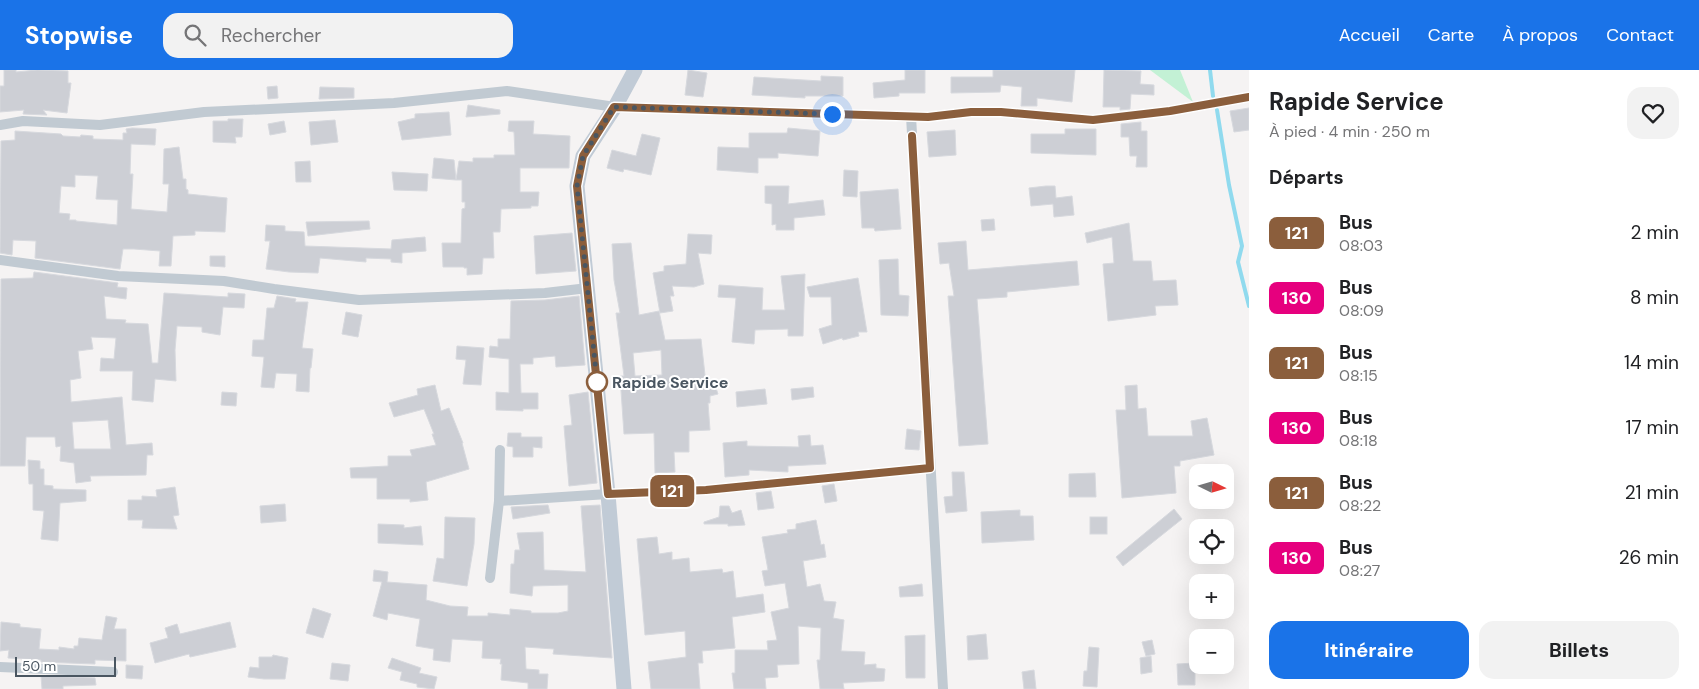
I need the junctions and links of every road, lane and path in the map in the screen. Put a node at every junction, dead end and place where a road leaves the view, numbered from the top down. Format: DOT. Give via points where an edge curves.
graph roads {
  1 [pos="635,70"];
  2 [pos="1249,97"];
  3 [pos="614,107"];
  4 [pos="911,116"];
  5 [pos="0,125"];
  6 [pos="0,260"];
  7 [pos="588,288"];
  8 [pos="500,450"];
  9 [pos="930,468"];
  10 [pos="608,494"];
  11 [pos="498,500"];
  12 [pos="490,578"];
  13 [pos="0,667"];
  14 [pos="113,672"];
  15 [pos="624,689"];
  16 [pos="943,689"];
  1 -- 3 [label="main road"];
  2 -- 4 [label="street" via="1093,120 1001,112"];
  3 -- 4 [label="street"];
  3 -- 5 [label="street" via="507,91 394,102 204,112 100,125 24,121"];
  3 -- 7 [label="main road" via="583,156 577,186"];
  4 -- 9 [label="street"];
  6 -- 7 [label="street" via="118,276 224,281 359,300"];
  7 -- 10 [label="main road"];
  8 -- 11 [label="street"];
  9 -- 10 [label="street" via="706,490"];
  9 -- 16 [label="street"];
  10 -- 11 [label="street"];
  10 -- 15 [label="main road"];
  11 -- 12 [label="street"];
  13 -- 14 [label="street"];
}
